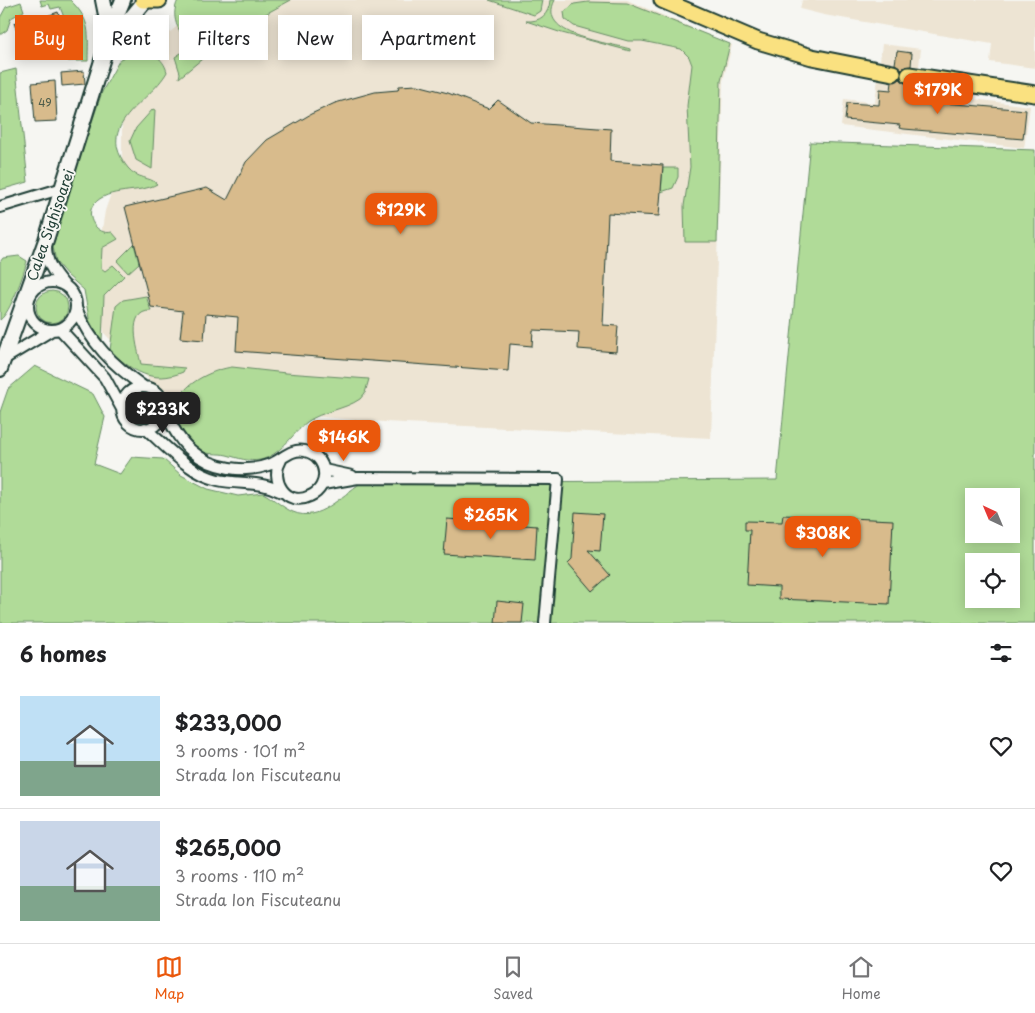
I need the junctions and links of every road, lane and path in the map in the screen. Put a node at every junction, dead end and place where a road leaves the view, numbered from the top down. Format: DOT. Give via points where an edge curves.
graph roads {
  1 [pos="102,0"];
  2 [pos="123,0"];
  3 [pos="149,0"];
  4 [pos="662,0"];
  5 [pos="893,73"];
  6 [pos="909,75"];
  7 [pos="98,79"];
  8 [pos="1035,94"];
  9 [pos="63,188"];
  10 [pos="0,207"];
  11 [pos="46,240"];
  12 [pos="65,286"];
  13 [pos="28,296"];
  14 [pos="76,308"];
  15 [pos="56,330"];
  16 [pos="2,364"];
  17 [pos="144,387"];
  18 [pos="122,408"];
  19 [pos="164,411"];
  20 [pos="145,428"];
  21 [pos="281,460"];
  22 [pos="324,470"];
  23 [pos="358,478"];
  24 [pos="322,484"];
  25 [pos="286,494"];
  26 [pos="545,623"];
  1 -- 7 [label="main road" via="106,30"];
  2 -- 7 [label="main road, Calea Sighișoarei"];
  3 -- 7 [label="main road, Calea Sighișoarei" via="121,30"];
  4 -- 5 [label="main road" via="758,41 812,57"];
  6 -- 8 [label="main road"];
  7 -- 9 [label="main road, Calea Sighișoarei"];
  9 -- 10 [label="street"];
  9 -- 11 [label="main road, Calea Sighișoarei"];
  11 -- 12 [label="street" via="46,258"];
  11 -- 13 [label="main road, Calea Sighișoarei"];
  12 -- 13 [label="street" via="45,284"];
  12 -- 14 [label="street" via="74,295"];
  13 -- 15 [label="street" via="34,322"];
  13 -- 16 [label="main road, Calea Sighișoarei"];
  14 -- 15 [label="street" via="71,321"];
  14 -- 17 [label="street" via="100,350"];
  15 -- 16 [label="street"];
  15 -- 18 [label="street" via="105,378"];
  17 -- 18 [label="street" via="131,391"];
  17 -- 19 [label="street" via="157,392"];
  18 -- 20 [label="street" via="132,426"];
  19 -- 20 [label="street" via="157,423"];
  19 -- 21 [label="street" via="183,443 204,460 225,468 247,468"];
  20 -- 25 [label="street" via="204,476 268,485"];
  21 -- 22 [label="street" via="292,452 306,451 318,458"];
  21 -- 25 [label="street" via="276,478"];
  22 -- 23 [label="street"];
  22 -- 24 [label="street"];
  23 -- 24 [label="street"];
  23 -- 26 [label="street" via="558,479"];
  24 -- 25 [label="street" via="319,490 306,498 292,498"];
}
